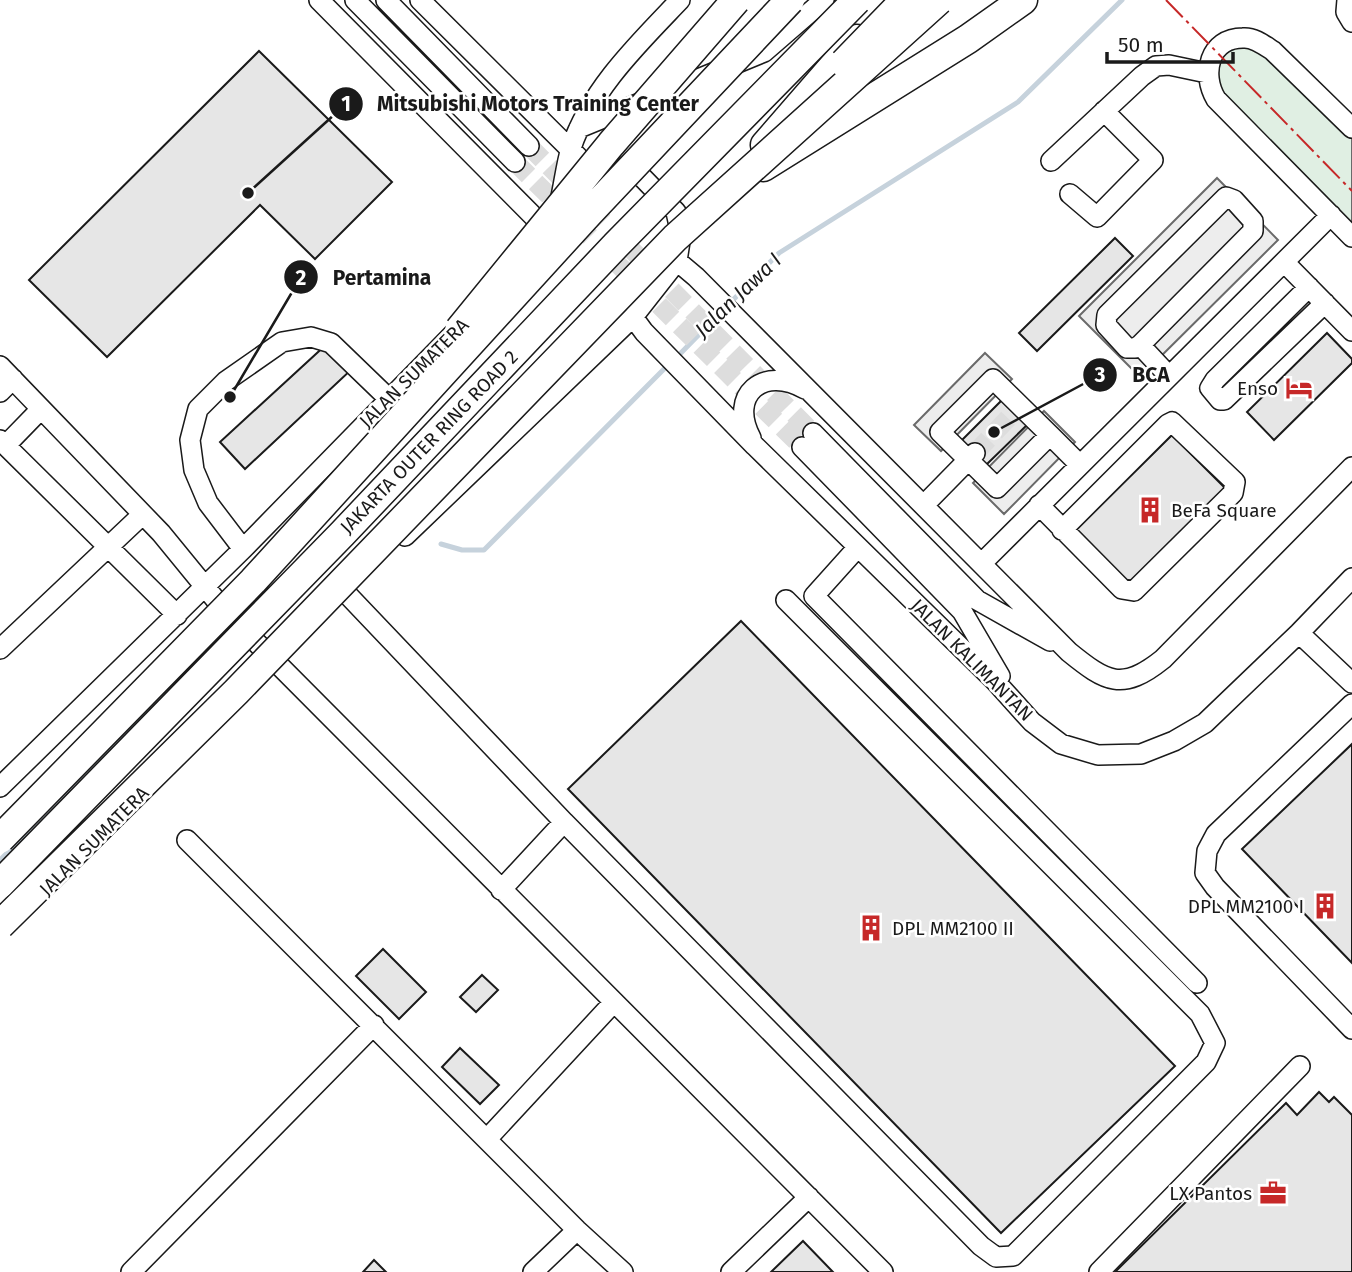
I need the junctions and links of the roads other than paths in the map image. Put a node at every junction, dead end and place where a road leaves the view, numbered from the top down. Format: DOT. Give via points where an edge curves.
graph roads {
  1 [pos="318,0"];
  2 [pos="355,0"];
  3 [pos="386,0"];
  4 [pos="420,0"];
  5 [pos="680,0"];
  6 [pos="736,0"];
  7 [pos="790,0"];
  8 [pos="824,0"];
  9 [pos="858,0"];
  10 [pos="891,0"];
  11 [pos="905,0"];
  12 [pos="939,0"];
  13 [pos="1347,0"];
  14 [pos="1012,5"];
  15 [pos="1352,22"];
  16 [pos="1208,73"];
  17 [pos="1104,111"];
  18 [pos="579,128"];
  19 [pos="1352,128"];
  20 [pos="765,145"];
  21 [pos="529,146"];
  22 [pos="571,150"];
  23 [pos="1051,161"];
  24 [pos="515,162"];
  25 [pos="605,185"];
  26 [pos="1070,194"];
  27 [pos="1331,215"];
  28 [pos="553,237"];
  29 [pos="1352,237"];
  30 [pos="683,238"];
  31 [pos="1284,261"];
  32 [pos="1309,287"];
  33 [pos="1325,303"];
  34 [pos="633,317"];
  35 [pos="1352,331"];
  36 [pos="1140,345"];
  37 [pos="1168,375"];
  38 [pos="4,379"];
  39 [pos="812,394"];
  40 [pos="388,398"];
  41 [pos="41,409"];
  42 [pos="1050,435"];
  43 [pos="3,442"];
  44 [pos="755,446"];
  45 [pos="971,457"];
  46 [pos="1080,465"];
  47 [pos="1352,467"];
  48 [pos="924,505"];
  49 [pos="1039,505"];
  50 [pos="142,514"];
  51 [pos="1062,530"];
  52 [pos="108,545"];
  53 [pos="858,547"];
  54 [pos="243,549"];
  55 [pos="982,563"];
  56 [pos="1352,578"];
  57 [pos="253,581"];
  58 [pos="206,586"];
  59 [pos="346,593"];
  60 [pos="786,600"];
  61 [pos="177,615"];
  62 [pos="1299,633"];
  63 [pos="0,649"];
  64 [pos="1069,652"];
  65 [pos="276,660"];
  66 [pos="1352,683"];
  67 [pos="1016,704"];
  68 [pos="1352,704"];
  69 [pos="0,787"];
  70 [pos="564,822"];
  71 [pos="0,839"];
  72 [pos="187,840"];
  73 [pos="0,884"];
  74 [pos="501,890"];
  75 [pos="0,925"];
  76 [pos="0,934"];
  77 [pos="1197,982"];
  78 [pos="614,1002"];
  79 [pos="374,1025"];
  80 [pos="1352,1028"];
  81 [pos="1300,1066"];
  82 [pos="487,1139"];
  83 [pos="809,1198"];
  84 [pos="578,1230"];
  85 [pos="131,1272"];
  86 [pos="533,1272"];
  87 [pos="623,1272"];
  88 [pos="731,1272"];
  89 [pos="883,1272"];
  90 [pos="1099,1272"];
  1 -- 28 [label="street"];
  2 -- 24 [label="street"];
  3 -- 21 [label="street"];
  4 -- 22 [label="street"];
  5 -- 18 [label="street" via="616,68"];
  6 -- 57 [label="highway, bridge" via="611,144"];
  7 -- 57 [label="highway, JAKARTA OUTER RING ROAD 2, bridge"];
  8 -- 18 [label="street" via="764,52"];
  9 -- 73 [label="highway, JAKARTA OUTER RING ROAD 2, bridge"];
  10 -- 20 [label="highway"];
  11 -- 30 [label="highway, bridge"];
  12 -- 30 [label="highway, bridge"];
  13 -- 15 [label="street" via="1346,12"];
  14 -- 30 [label="highway" via="900,83 751,174"];
  16 -- 17 [label="street" via="1156,66"];
  16 -- 19 [label="street" via="1219,47 1230,40 1245,37 1260,42"];
  16 -- 27 [label="street" via="1208,87 1216,99"];
  17 -- 23 [label="street"];
  17 -- 26 [label="street" via="1153,160 1097,218"];
  18 -- 22 [label="street"];
  20 -- 30 [label="street, JALAN SUMATERA"];
  22 -- 25 [label="street"];
  22 -- 28 [label="street"];
  25 -- 28 [label="street, JALAN SUMATERA"];
  25 -- 30 [label="street, JALAN SUMATERA" via="621,172 640,175 676,212"];
  27 -- 29 [label="street"];
  27 -- 31 [label="street"];
  28 -- 40 [label="street, JALAN SUMATERA"];
  30 -- 34 [label="street, JALAN SUMATERA"];
  30 -- 39 [label="street" via="710,292"];
  30 -- 75 [label="highway, bridge"];
  31 -- 32 [label="street"];
  31 -- 37 [label="street"];
  32 -- 33 [label="street"];
  32 -- 33 [label="street" via="1215,380 1210,388 1218,399 1224,400"];
  33 -- 35 [label="street"];
  34 -- 44 [label="street, JALAN KALIMANTAN"];
  34 -- 59 [label="street, JALAN SUMATERA"];
  36 -- 36 [label="street" via="1124,346 1105,325 1107,315 1222,199 1234,200 1253,221 1253,231"];
  36 -- 37 [label="street"];
  37 -- 46 [label="street"];
  38 -- 41 [label="street"];
  39 -- 44 [label="street" via="784,381 756,386 742,418"];
  39 -- 48 [label="street"];
  40 -- 54 [label="street, JALAN SUMATERA"];
  40 -- 54 [label="street" via="331,342 311,337 282,342 226,380 198,409 190,440 194,470 208,503"];
  41 -- 43 [label="street"];
  41 -- 50 [label="street"];
  42 -- 45 [label="street" via="997,488"];
  42 -- 45 [label="street" via="1017,409 993,379 940,432"];
  42 -- 46 [label="street"];
  43 -- 52 [label="street"];
  44 -- 53 [label="street, JALAN KALIMANTAN"];
  45 -- 48 [label="street"];
  46 -- 49 [label="street"];
  47 -- 64 [label="street" via="1144,674 1121,680 1096,674"];
  48 -- 55 [label="street"];
  49 -- 51 [label="street"];
  49 -- 55 [label="street"];
  50 -- 52 [label="street"];
  50 -- 58 [label="street"];
  51 -- 51 [label="street" via="1122,589 1134,591 1233,493 1235,482 1172,422"];
  52 -- 61 [label="street"];
  52 -- 63 [label="street"];
  53 -- 67 [label="street, JALAN KALIMANTAN"];
  53 -- 77 [label="street" via="814,596"];
  54 -- 58 [label="street, JALAN SUMATERA"];
  55 -- 64 [label="street"];
  56 -- 62 [label="street, JALAN KALIMANTAN"];
  57 -- 71 [label="highway, JAKARTA OUTER RING ROAD 2, bridge"];
  58 -- 61 [label="street, JALAN SUMATERA"];
  58 -- 65 [label="street"];
  59 -- 65 [label="street, JALAN SUMATERA"];
  59 -- 70 [label="street"];
  60 -- 70 [label="street" via="1200,1014 1215,1043 1206,1062 1013,1256 996,1257 981,1246"];
  61 -- 69 [label="street, JALAN SUMATERA"];
  62 -- 66 [label="street"];
  62 -- 67 [label="street, JALAN KALIMANTAN" via="1205,723 1141,754 1098,755 1061,744"];
  64 -- 67 [label="street" via="977,600 807,440 962,611"];
  65 -- 74 [label="street"];
  65 -- 76 [label="street, JALAN SUMATERA"];
  68 -- 80 [label="street" via="1216,834 1207,851 1205,873"];
  70 -- 74 [label="street"];
  72 -- 79 [label="street"];
  74 -- 78 [label="street"];
  78 -- 82 [label="street"];
  78 -- 83 [label="street"];
  79 -- 82 [label="street"];
  79 -- 85 [label="street"];
  81 -- 90 [label="street"];
  82 -- 84 [label="street"];
  83 -- 88 [label="street"];
  83 -- 89 [label="street"];
  84 -- 86 [label="street"];
  84 -- 87 [label="street"];
}
